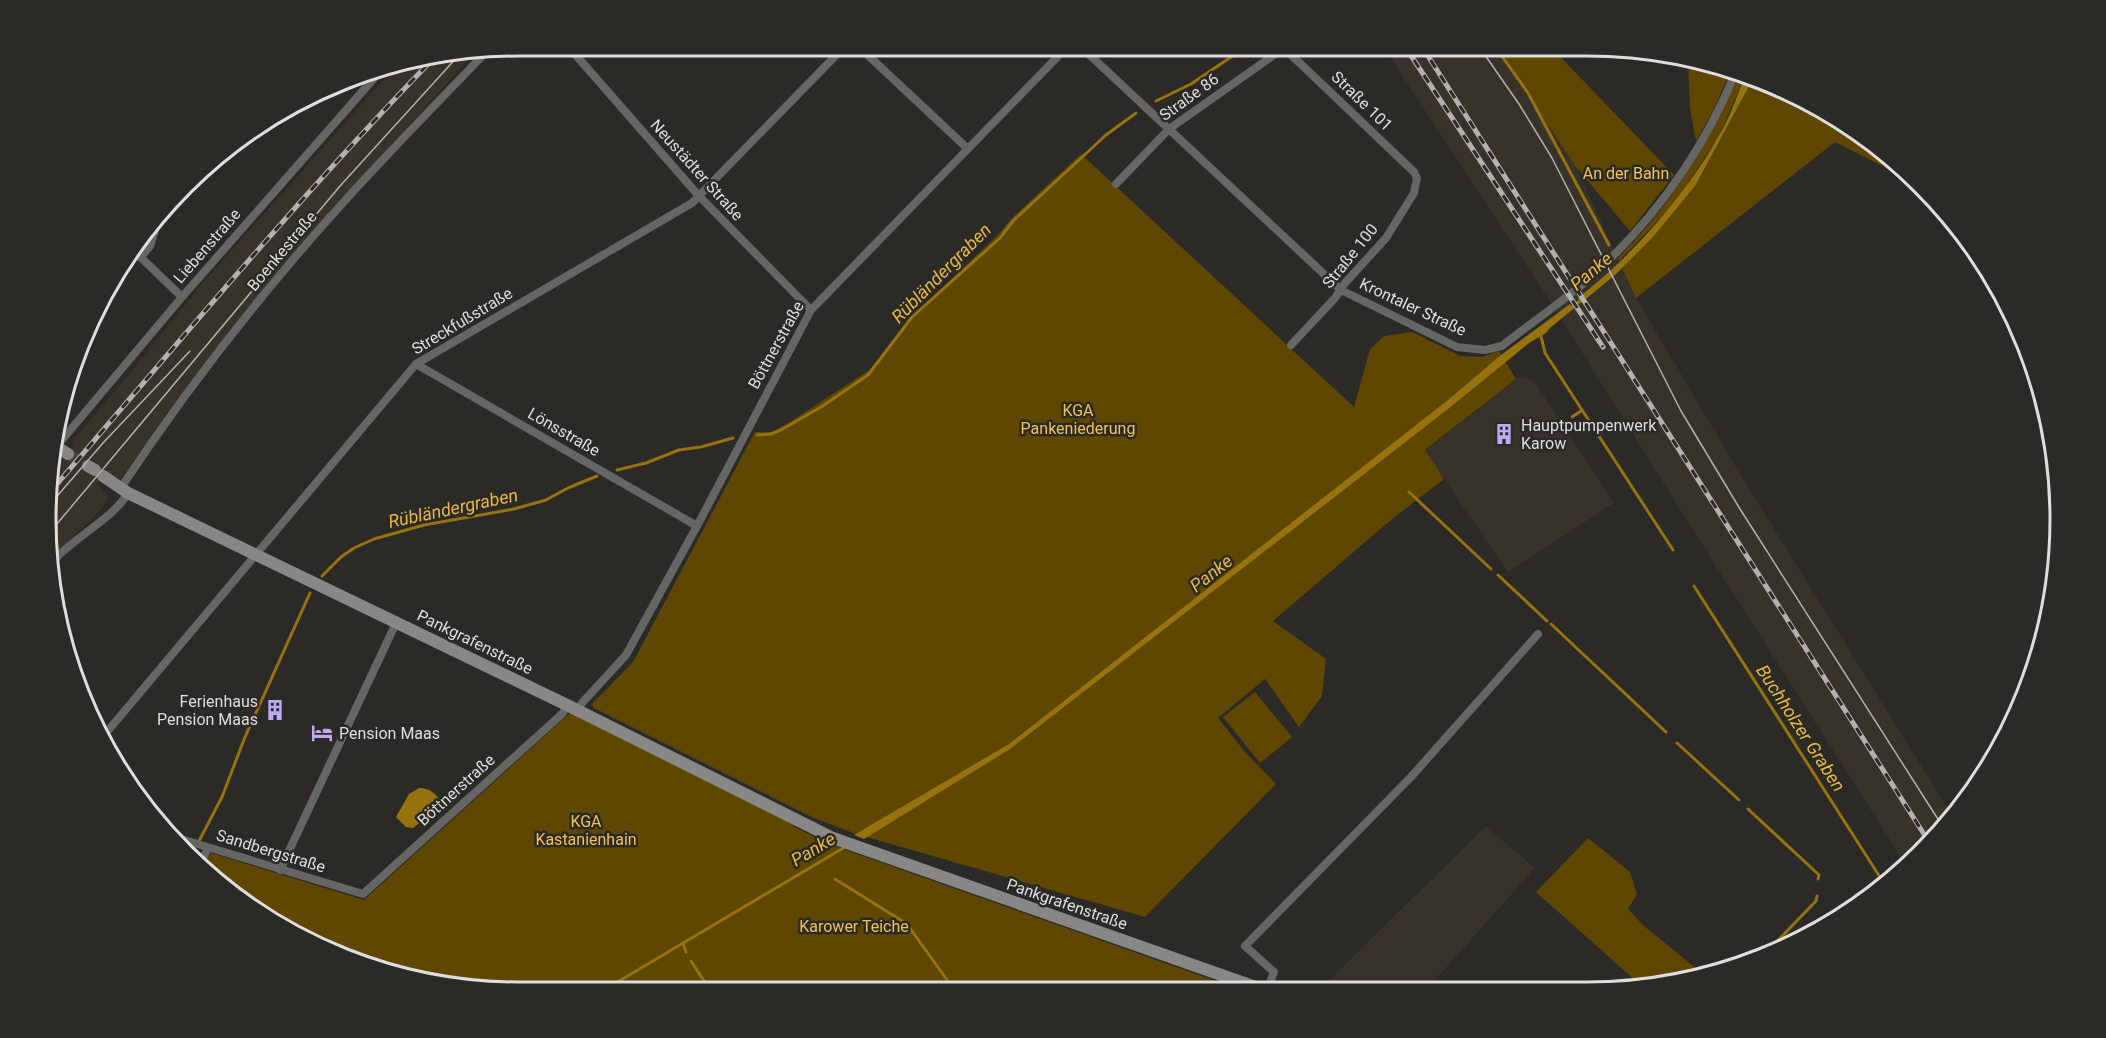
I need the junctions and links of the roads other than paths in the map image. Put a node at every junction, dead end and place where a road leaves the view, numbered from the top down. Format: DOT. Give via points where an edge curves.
graph roads {
  1 [pos="577,56"];
  2 [pos="835,56"];
  3 [pos="870,56"];
  4 [pos="1058,56"];
  5 [pos="1091,56"];
  6 [pos="1272,56"];
  7 [pos="1296,56"];
  8 [pos="483,57"];
  9 [pos="373,79"];
  10 [pos="1732,79"];
  11 [pos="1169,129"];
  12 [pos="968,149"];
  13 [pos="1417,178"];
  14 [pos="1116,184"];
  15 [pos="699,196"];
  16 [pos="154,234"];
  17 [pos="138,255"];
  18 [pos="141,257"];
  19 [pos="1341,290"];
  20 [pos="182,297"];
  21 [pos="811,310"];
  22 [pos="1291,345"];
  23 [pos="417,364"];
  24 [pos="63,437"];
  25 [pos="61,449"];
  26 [pos="68,454"];
  27 [pos="95,471"];
  28 [pos="124,491"];
  29 [pos="697,526"];
  30 [pos="256,555"];
  31 [pos="57,556"];
  32 [pos="396,623"];
  33 [pos="1538,634"];
  34 [pos="572,708"];
  35 [pos="108,732"];
  36 [pos="185,841"];
  37 [pos="208,848"];
  38 [pos="203,858"];
  39 [pos="280,870"];
  40 [pos="363,894"];
  41 [pos="1242,982"];
  42 [pos="1269,982"];
  1 -- 15 [label="street, Neustädter Straße"];
  2 -- 15 [label="street, Streckfußstraße"];
  3 -- 12 [label="street"];
  4 -- 12 [label="street, Böttnerstraße"];
  5 -- 11 [label="street, Krontaler Straße"];
  6 -- 11 [label="street, Straße 86"];
  7 -- 13 [label="street, Straße 101"];
  8 -- 28 [label="street, Boenkestraße" via="349,196 272,286 193,385"];
  9 -- 20 [label="street, Liebenstraße"];
  10 -- 19 [label="street, Krontaler Straße" via="1703,140 1657,208 1591,276 1502,346 1485,350 1456,346"];
  11 -- 14 [label="street, Straße 86"];
  11 -- 19 [label="street, Krontaler Straße"];
  12 -- 21 [label="street, Böttnerstraße"];
  13 -- 19 [label="street, Straße 100" via="1414,194 1386,238"];
  15 -- 21 [label="street, Neustädter Straße"];
  15 -- 23 [label="street, Streckfußstraße"];
  16 -- 18 [label="street"];
  17 -- 18 [label="street"];
  18 -- 20 [label="street"];
  19 -- 22 [label="street, Straße 100"];
  20 -- 24 [label="street, Liebenstraße"];
  21 -- 29 [label="street, Böttnerstraße"];
  23 -- 29 [label="street, Lönsstraße"];
  23 -- 30 [label="street, Streckfußstraße"];
  25 -- 26 [label="main road"];
  27 -- 28 [label="main road, Pankgrafenstraße"];
  28 -- 30 [label="main road, Pankgrafenstraße"];
  28 -- 31 [label="street, Boenkestraße" via="118,506"];
  29 -- 34 [label="street, Böttnerstraße" via="626,655 582,703"];
  30 -- 32 [label="main road, Pankgrafenstraße"];
  30 -- 35 [label="street, Streckfußstraße"];
  32 -- 34 [label="main road, Pankgrafenstraße"];
  32 -- 39 [label="street"];
  33 -- 42 [label="street" via="1410,778 1245,946 1274,972"];
  34 -- 40 [label="street, Böttnerstraße"];
  34 -- 41 [label="main road, Pankgrafenstraße" via="859,849"];
  36 -- 37 [label="street, Sandbergstraße"];
  37 -- 38 [label="street"];
  37 -- 39 [label="street, Sandbergstraße"];
  39 -- 40 [label="street, Sandbergstraße"];
}
